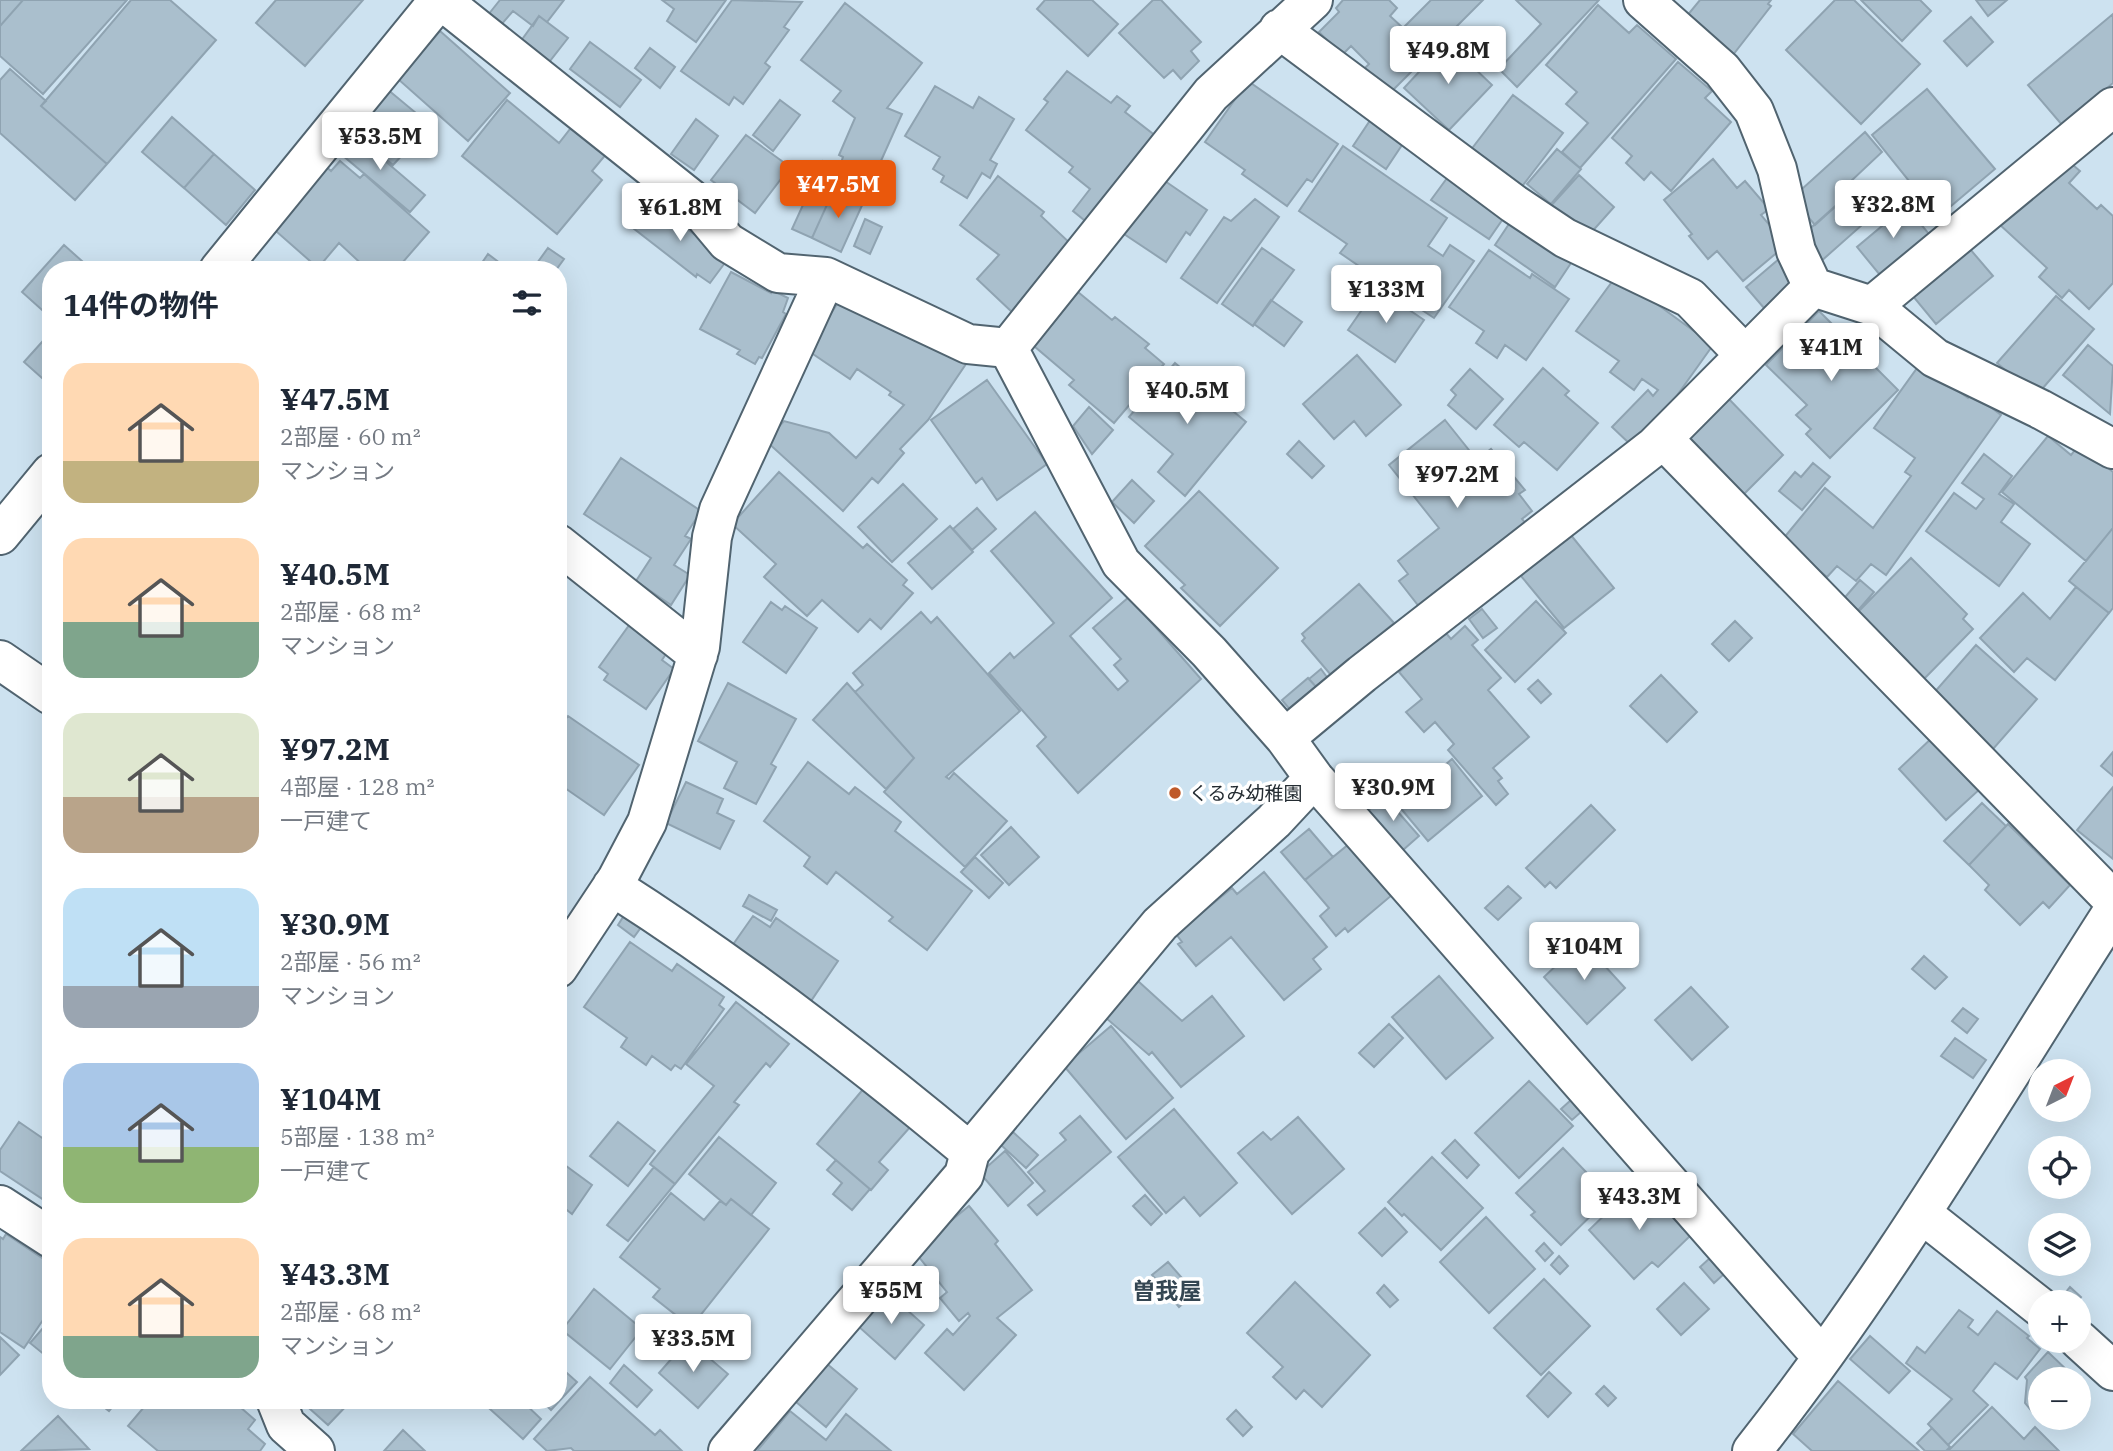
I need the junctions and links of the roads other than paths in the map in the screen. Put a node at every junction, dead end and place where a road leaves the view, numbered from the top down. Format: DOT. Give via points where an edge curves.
graph roads {
  1 [pos="440,0"];
  2 [pos="1312,0"];
  3 [pos="1643,0"];
  4 [pos="1279,29"];
  5 [pos="2113,107"];
  6 [pos="226,261"];
  7 [pos="826,277"];
  8 [pos="1812,287"];
  9 [pos="1872,306"];
  10 [pos="1009,348"];
  11 [pos="1745,355"];
  12 [pos="1662,439"];
  13 [pos="2113,449"];
  14 [pos="42,484"];
  15 [pos="0,535"];
  16 [pos="567,551"];
  17 [pos="698,655"];
  18 [pos="0,660"];
  19 [pos="42,689"];
  20 [pos="1285,738"];
  21 [pos="1314,778"];
  22 [pos="612,886"];
  23 [pos="2113,900"];
  24 [pos="2113,911"];
  25 [pos="567,954"];
  26 [pos="970,1152"];
  27 [pos="0,1205"];
  28 [pos="1921,1213"];
  29 [pos="42,1232"];
  30 [pos="2028,1298"];
  31 [pos="2091,1351"];
  32 [pos="1822,1357"];
  33 [pos="2113,1371"];
  34 [pos="280,1409"];
  35 [pos="315,1451"];
  36 [pos="728,1451"];
  37 [pos="1752,1451"];
  1 -- 6 [label="street"];
  1 -- 7 [label="street" via="691,199 727,242 778,273"];
  2 -- 4 [label="street"];
  3 -- 8 [label="street" via="1722,70 1754,111 1777,169 1796,251"];
  4 -- 10 [label="street" via="1211,94"];
  4 -- 11 [label="street" via="1514,204 1565,237 1690,299"];
  5 -- 9 [label="street"];
  7 -- 10 [label="street" via="968,344"];
  7 -- 17 [label="street" via="719,510"];
  8 -- 9 [label="street"];
  8 -- 11 [label="street"];
  9 -- 13 [label="street" via="1935,358"];
  10 -- 20 [label="street" via="1121,563"];
  11 -- 12 [label="street"];
  12 -- 20 [label="street"];
  12 -- 23 [label="street"];
  14 -- 15 [label="street"];
  16 -- 17 [label="street"];
  17 -- 22 [label="street" via="647,822"];
  18 -- 19 [label="street"];
  20 -- 21 [label="street"];
  21 -- 26 [label="street" via="1274,821 1160,924"];
  21 -- 32 [label="street"];
  22 -- 25 [label="street"];
  22 -- 26 [label="street" via="705,945 849,1051"];
  24 -- 28 [label="street"];
  26 -- 36 [label="street" via="964,1175"];
  27 -- 29 [label="street"];
  28 -- 30 [label="street"];
  28 -- 32 [label="street"];
  31 -- 33 [label="street"];
  32 -- 37 [label="street"];
  34 -- 35 [label="street" via="286,1425"];
}
